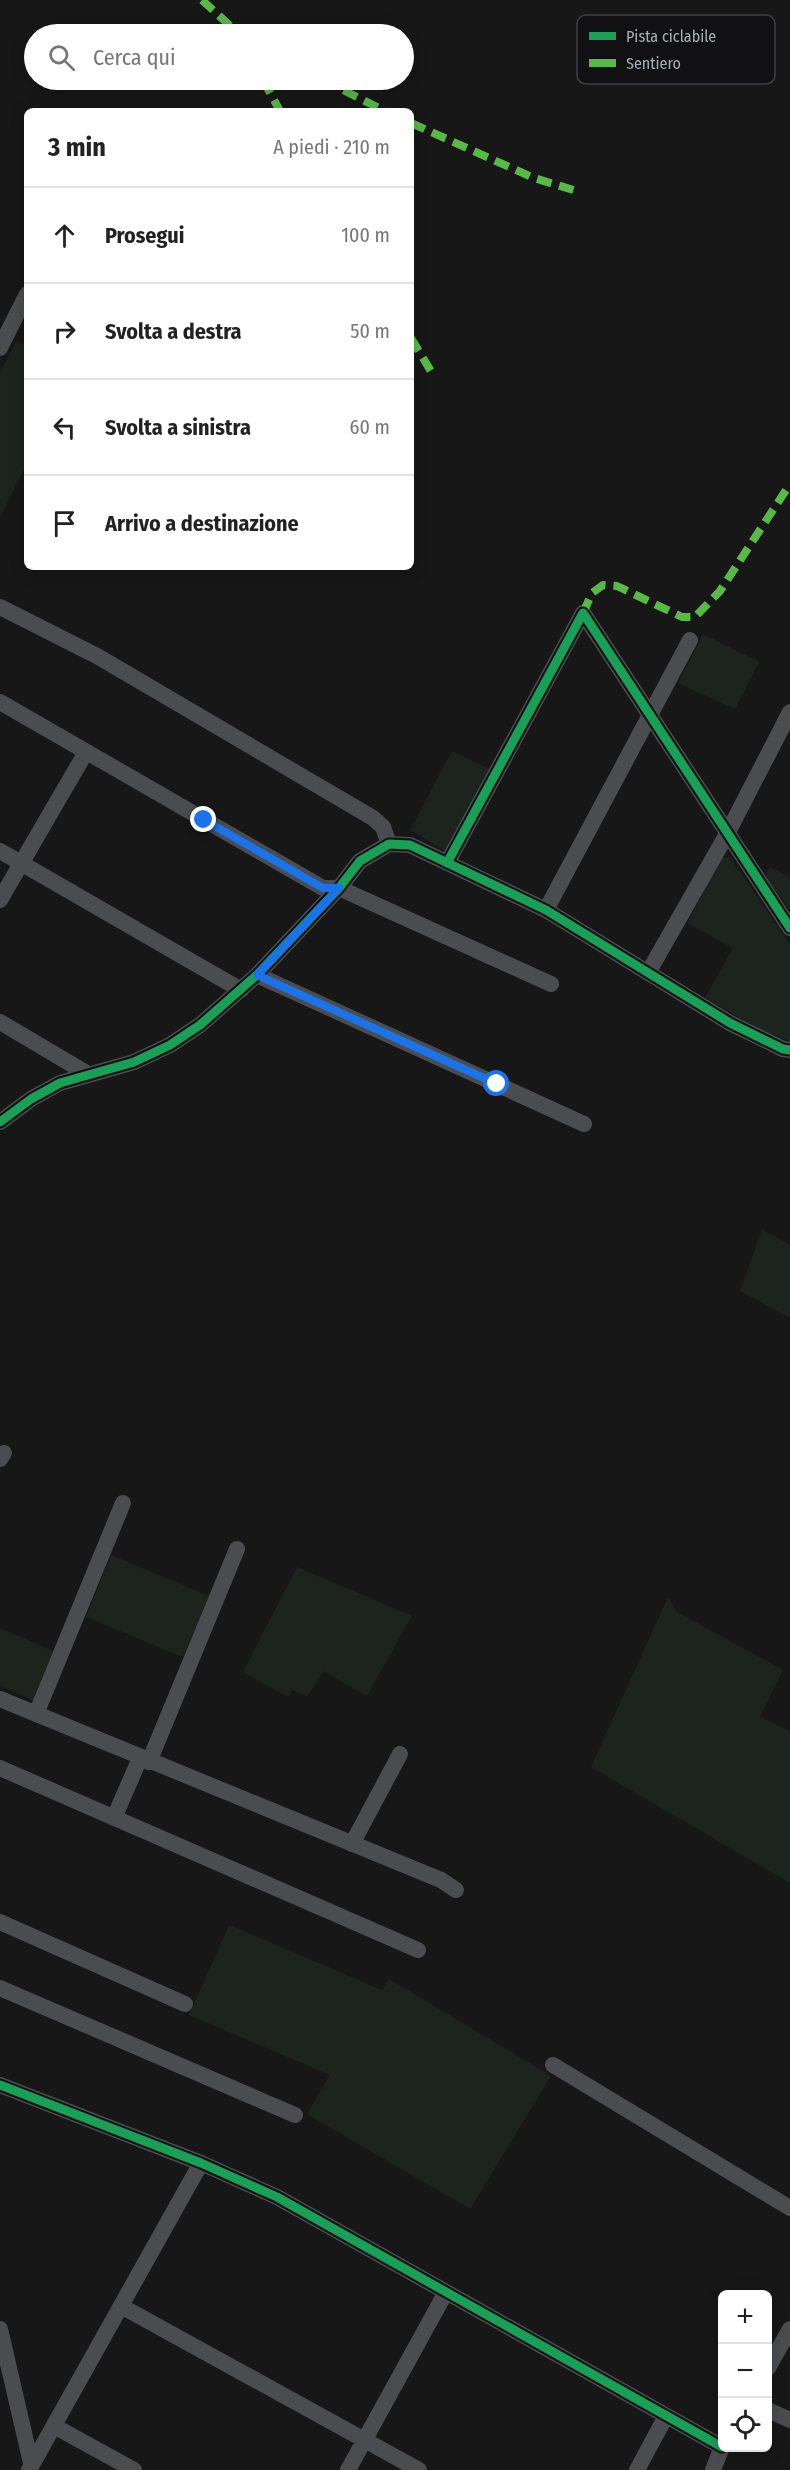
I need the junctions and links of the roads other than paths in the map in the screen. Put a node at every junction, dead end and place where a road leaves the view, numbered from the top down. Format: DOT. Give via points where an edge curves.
graph roads {
  1 [pos="24,300"];
  2 [pos="0,348"];
  3 [pos="0,608"];
  4 [pos="690,640"];
  5 [pos="0,702"];
  6 [pos="790,712"];
  7 [pos="651,714"];
  8 [pos="86,752"];
  9 [pos="727,834"];
  10 [pos="389,844"];
  11 [pos="0,851"];
  12 [pos="447,863"];
  13 [pos="21,864"];
  14 [pos="339,888"];
  15 [pos="0,900"];
  16 [pos="546,910"];
  17 [pos="790,928"];
  18 [pos="648,970"];
  19 [pos="257,975"];
  20 [pos="551,984"];
  21 [pos="241,990"];
  22 [pos="0,1022"];
  23 [pos="790,1050"];
  24 [pos="88,1074"];
  25 [pos="0,1122"];
  26 [pos="584,1124"];
  27 [pos="123,1503"];
  28 [pos="237,1549"];
  29 [pos="0,1699"];
  30 [pos="36,1714"];
  31 [pos="400,1754"];
  32 [pos="145,1760"];
  33 [pos="0,1768"];
  34 [pos="114,1818"];
  35 [pos="352,1844"];
  36 [pos="456,1890"];
  37 [pos="0,1923"];
  38 [pos="418,1950"];
  39 [pos="0,1988"];
  40 [pos="185,2004"];
  41 [pos="553,2065"];
  42 [pos="0,2085"];
  43 [pos="295,2115"];
  44 [pos="201,2163"];
  45 [pos="790,2208"];
  46 [pos="446,2292"];
  47 [pos="121,2306"];
  48 [pos="0,2329"];
  49 [pos="790,2329"];
  50 [pos="772,2361"];
  51 [pos="7,2383"];
  52 [pos="772,2412"];
  53 [pos="666,2416"];
  54 [pos="790,2420"];
  55 [pos="54,2426"];
  56 [pos="365,2439"];
  57 [pos="718,2444"];
  58 [pos="721,2452"];
  59 [pos="30,2466"];
  60 [pos="134,2470"];
  61 [pos="348,2470"];
  62 [pos="419,2470"];
  63 [pos="637,2470"];
  64 [pos="713,2470"];
  1 -- 2 [label="street"];
  3 -- 10 [label="street" via="97,656 373,818 383,827"];
  4 -- 7 [label="street"];
  5 -- 8 [label="street"];
  6 -- 9 [label="street"];
  7 -- 9 [label="street"];
  7 -- 12 [label="street" via="583,613"];
  7 -- 16 [label="street"];
  8 -- 13 [label="street"];
  8 -- 14 [label="street" via="323,888"];
  9 -- 17 [label="street"];
  9 -- 18 [label="street"];
  10 -- 12 [label="street" via="410,845"];
  10 -- 14 [label="street" via="360,861"];
  11 -- 13 [label="street"];
  12 -- 16 [label="street"];
  13 -- 15 [label="street"];
  13 -- 21 [label="street"];
  14 -- 19 [label="street"];
  14 -- 20 [label="street"];
  16 -- 18 [label="street"];
  18 -- 23 [label="street" via="730,1023"];
  19 -- 21 [label="street"];
  19 -- 26 [label="street"];
  21 -- 24 [label="street" via="153,1055"];
  22 -- 24 [label="street"];
  24 -- 25 [label="street" via="60,1083"];
  27 -- 30 [label="street"];
  28 -- 32 [label="street"];
  29 -- 30 [label="street"];
  30 -- 32 [label="street"];
  31 -- 35 [label="street"];
  32 -- 34 [label="street"];
  32 -- 35 [label="street"];
  33 -- 34 [label="street"];
  34 -- 38 [label="street"];
  35 -- 36 [label="street" via="441,1880"];
  37 -- 40 [label="street"];
  39 -- 43 [label="street"];
  41 -- 45 [label="street"];
  42 -- 44 [label="street"];
  44 -- 46 [label="street" via="277,2198"];
  44 -- 47 [label="street"];
  46 -- 53 [label="street"];
  46 -- 56 [label="street"];
  47 -- 55 [label="street"];
  47 -- 56 [label="street"];
  48 -- 51 [label="street"];
  49 -- 50 [label="street"];
  51 -- 59 [label="street"];
  52 -- 54 [label="street"];
  53 -- 57 [label="street"];
  53 -- 63 [label="street"];
  55 -- 59 [label="street"];
  55 -- 60 [label="street"];
  56 -- 61 [label="street"];
  56 -- 62 [label="street"];
  58 -- 64 [label="street"];
}
